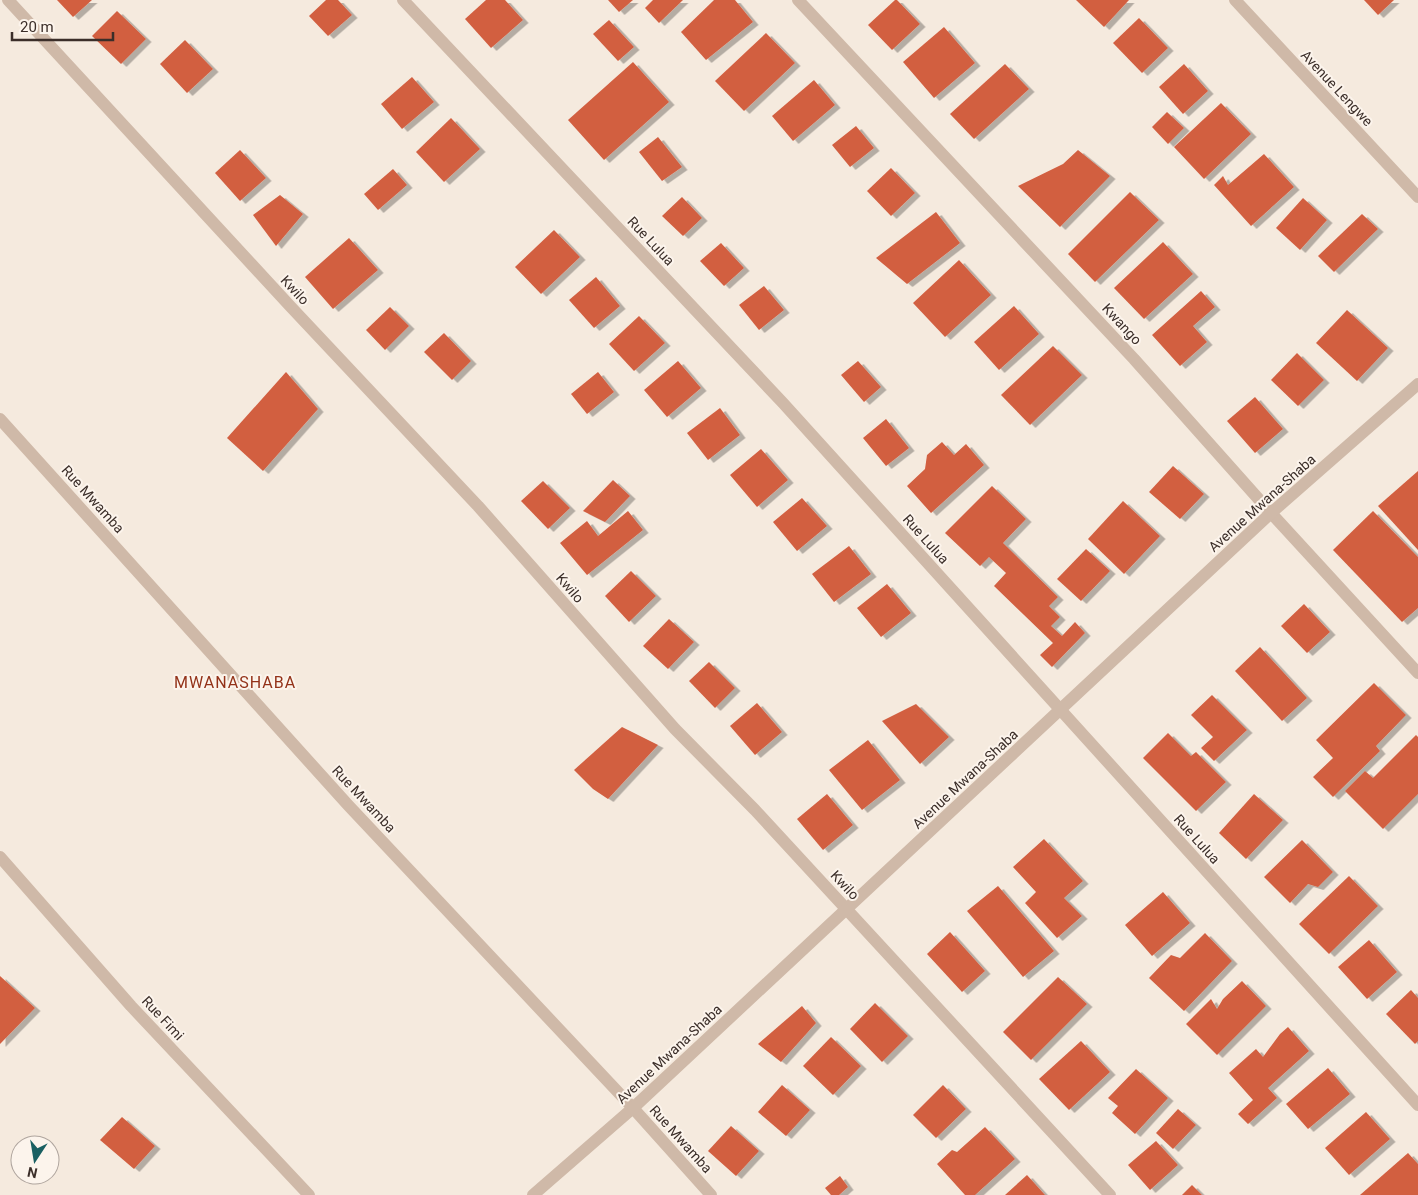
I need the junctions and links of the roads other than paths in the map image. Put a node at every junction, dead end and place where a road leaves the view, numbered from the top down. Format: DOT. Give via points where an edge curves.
graph roads {
  1 [pos="8,0"];
  2 [pos="403,0"];
  3 [pos="798,0"];
  4 [pos="1235,0"];
  5 [pos="1418,197"];
  6 [pos="1418,384"];
  7 [pos="0,419"];
  8 [pos="1271,513"];
  9 [pos="1418,673"];
  10 [pos="1060,710"];
  11 [pos="0,857"];
  12 [pos="847,909"];
  13 [pos="1418,1105"];
  14 [pos="633,1108"];
  15 [pos="309,1195"];
  16 [pos="533,1195"];
  17 [pos="711,1195"];
  18 [pos="1110,1195"];
  1 -- 12 [label="street, Kwilo" via="478,506 675,729"];
  2 -- 10 [label="street, Rue Lulua" via="783,403"];
  3 -- 8 [label="street, Kwango" via="1134,359"];
  4 -- 5 [label="street, Avenue Lengwe"];
  6 -- 8 [label="street, Avenue Mwana-Shaba"];
  7 -- 14 [label="street, Rue Mwamba" via="348,805"];
  8 -- 9 [label="street, Kwango"];
  8 -- 10 [label="street, Avenue Mwana-Shaba"];
  10 -- 12 [label="street, Avenue Mwana-Shaba"];
  10 -- 13 [label="street, Rue Lulua"];
  11 -- 15 [label="street, Rue Fimi" via="131,1006"];
  12 -- 14 [label="street, Avenue Mwana-Shaba"];
  12 -- 18 [label="street, Kwilo"];
  14 -- 16 [label="street, Avenue Mwana-Shaba"];
  14 -- 17 [label="street, Rue Mwamba"];
}
